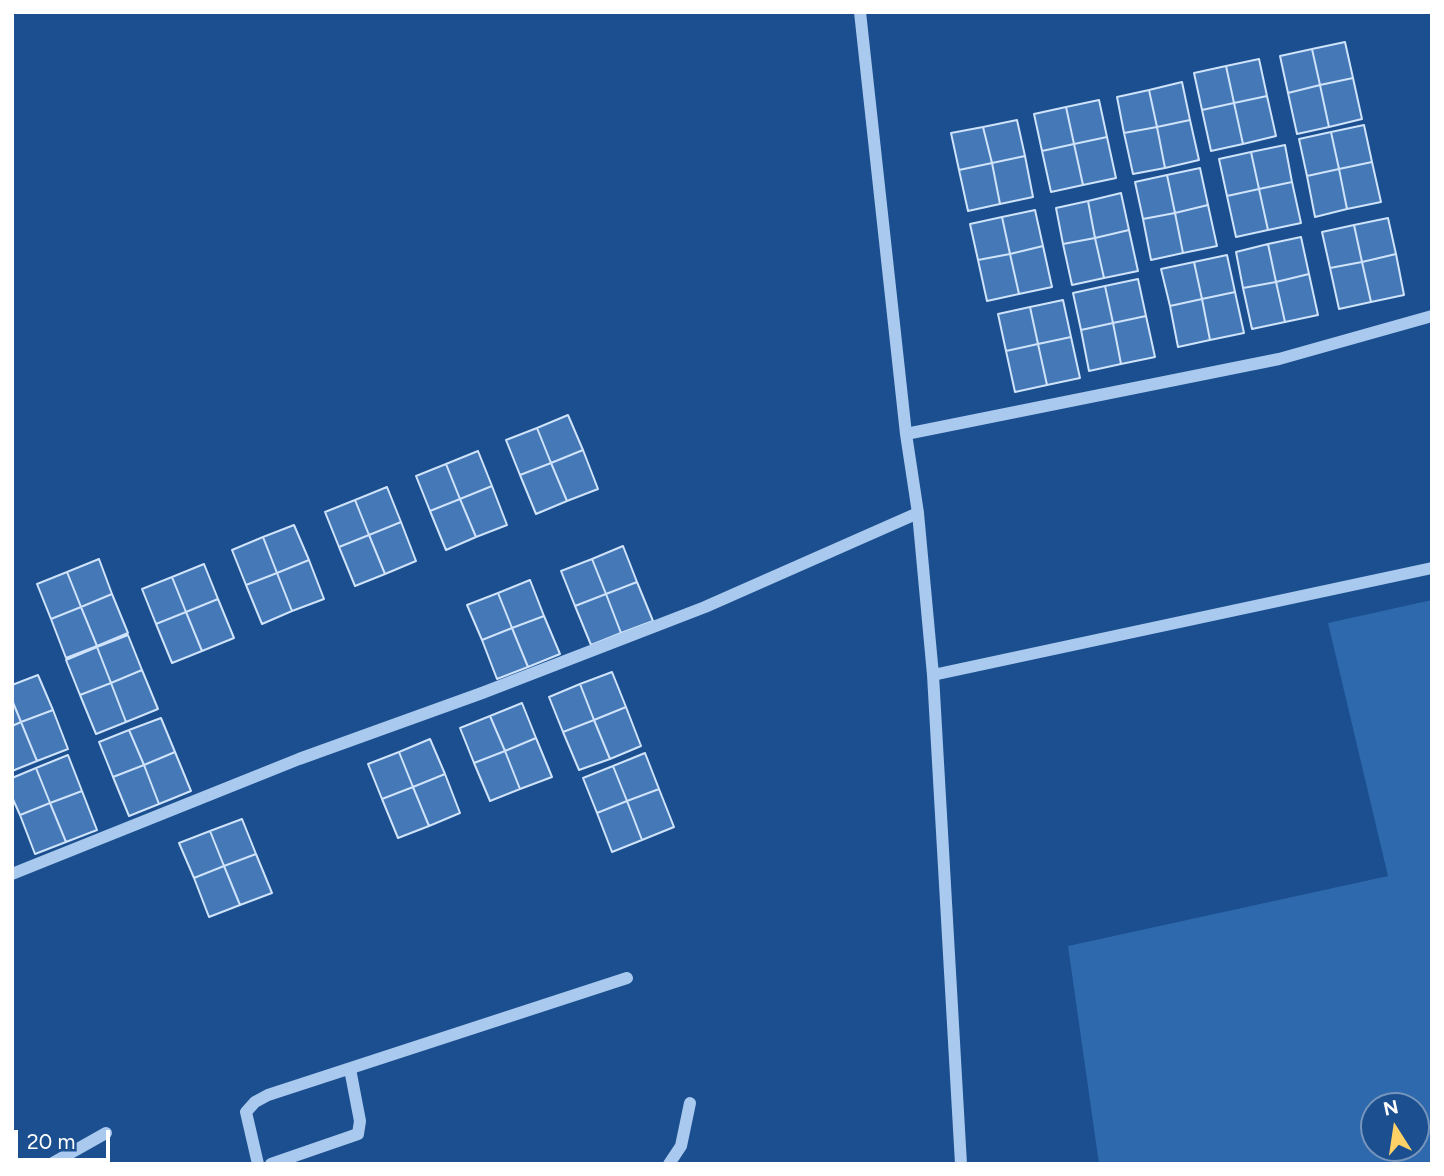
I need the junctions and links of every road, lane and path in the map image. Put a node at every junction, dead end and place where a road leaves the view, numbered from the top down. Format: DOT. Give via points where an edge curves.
graph roads {
  1 [pos="860,12"];
  2 [pos="1432,316"];
  3 [pos="906,434"];
  4 [pos="918,513"];
  5 [pos="1432,568"];
  6 [pos="933,675"];
  7 [pos="12,874"];
  8 [pos="627,978"];
  9 [pos="349,1069"];
  10 [pos="691,1103"];
  11 [pos="106,1133"];
  12 [pos="51,1164"];
  13 [pos="258,1164"];
  14 [pos="271,1164"];
  15 [pos="669,1164"];
  16 [pos="961,1164"];
  1 -- 3 [label="street"];
  2 -- 3 [label="street" via="1279,359"];
  3 -- 4 [label="street"];
  4 -- 6 [label="street"];
  4 -- 7 [label="street" via="705,607 299,759"];
  5 -- 6 [label="street"];
  6 -- 16 [label="street"];
  8 -- 9 [label="street"];
  9 -- 13 [label="street" via="255,1102 246,1112"];
  9 -- 14 [label="street" via="360,1121 358,1134"];
  10 -- 15 [label="street" via="681,1146"];
  11 -- 12 [label="street"];
}
